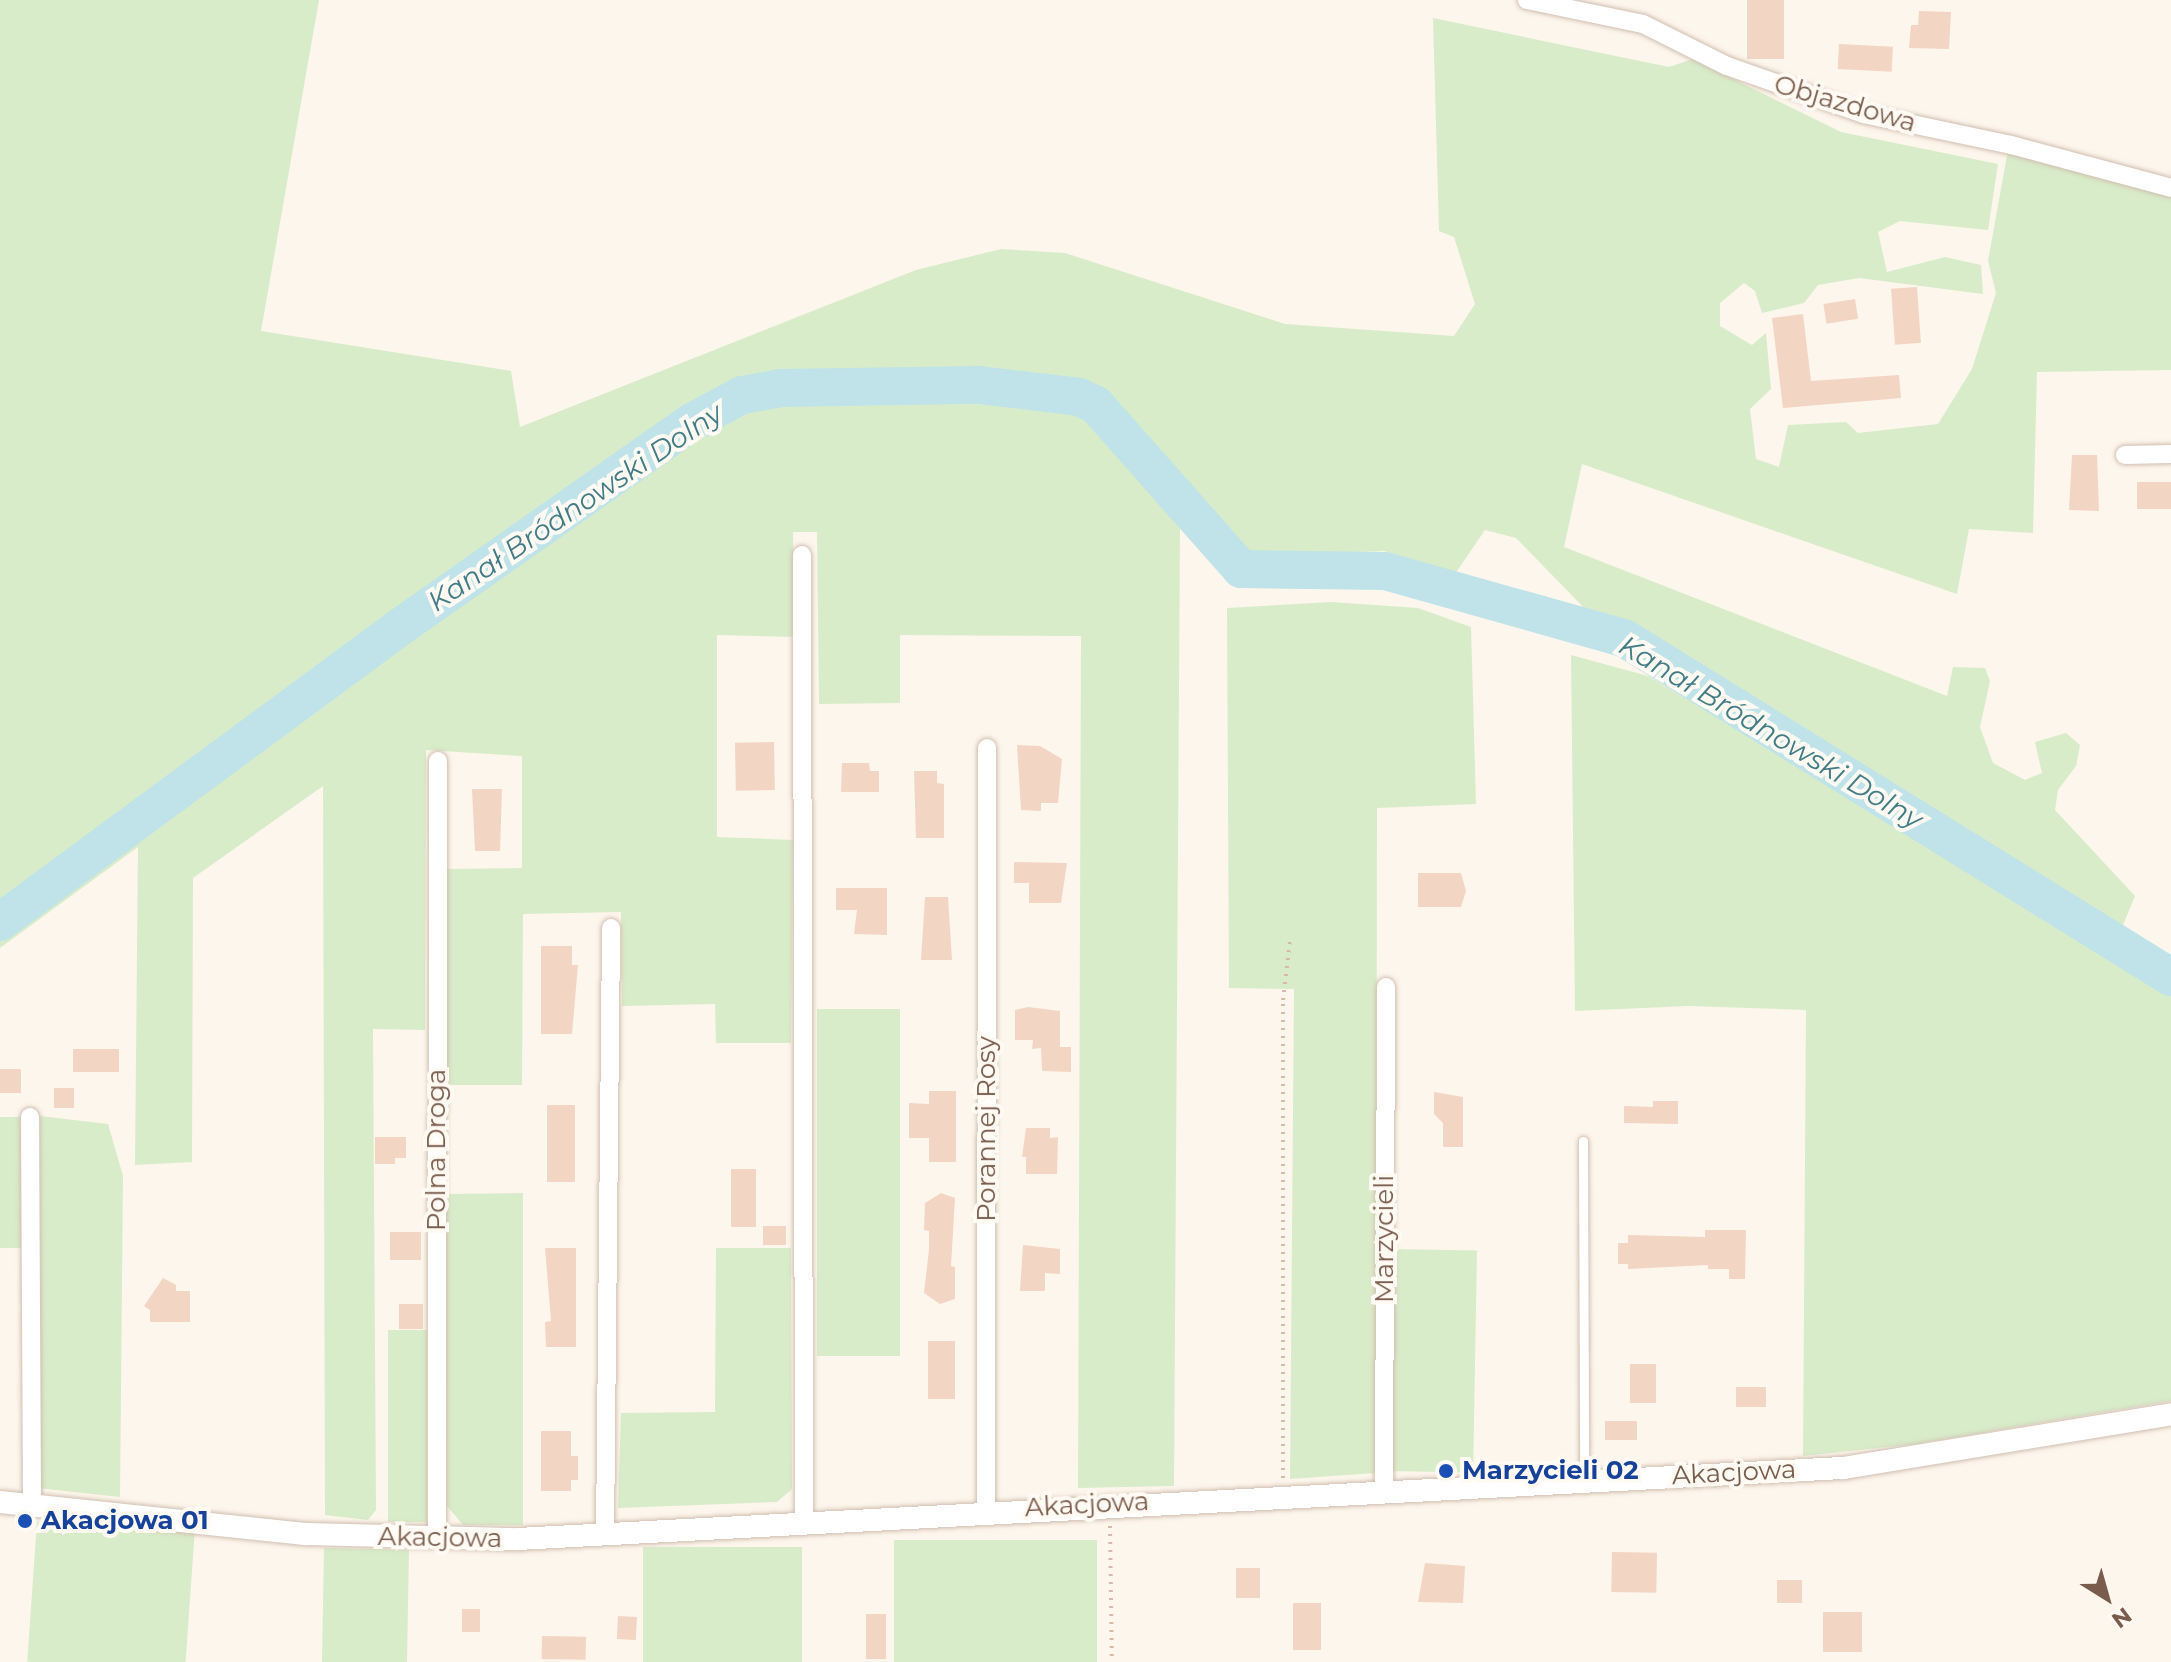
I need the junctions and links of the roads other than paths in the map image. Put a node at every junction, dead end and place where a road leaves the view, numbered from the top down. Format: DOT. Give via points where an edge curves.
graph roads {
  1 [pos="1527,0"];
  2 [pos="2171,188"];
  3 [pos="2171,454"];
  4 [pos="2125,455"];
  5 [pos="802,555"];
  6 [pos="987,748"];
  7 [pos="438,761"];
  8 [pos="611,928"];
  9 [pos="1386,987"];
  10 [pos="30,1117"];
  11 [pos="1583,1141"];
  12 [pos="2171,1414"];
  13 [pos="1584,1481"];
  14 [pos="1384,1490"];
  15 [pos="0,1502"];
  16 [pos="32,1506"];
  17 [pos="986,1511"];
  18 [pos="804,1523"];
  19 [pos="605,1536"];
  20 [pos="437,1539"];
  1 -- 2 [label="street, Objazdowa" via="1643,24 1727,66 1851,110"];
  3 -- 4 [label="street"];
  5 -- 18 [label="street"];
  6 -- 17 [label="street, Porannej Rosy"];
  7 -- 20 [label="street, Polna Droga"];
  8 -- 19 [label="street"];
  9 -- 14 [label="street, Marzycieli"];
  10 -- 16 [label="street"];
  11 -- 13 [label="lane"];
  12 -- 13 [label="street, Akacjowa" via="1843,1468"];
  13 -- 14 [label="street, Akacjowa"];
  14 -- 17 [label="street, Akacjowa"];
  15 -- 16 [label="street, Akacjowa"];
  16 -- 20 [label="street, Akacjowa" via="307,1534"];
  17 -- 18 [label="street, Akacjowa"];
  18 -- 19 [label="street, Akacjowa"];
  19 -- 20 [label="street, Akacjowa"];
}
